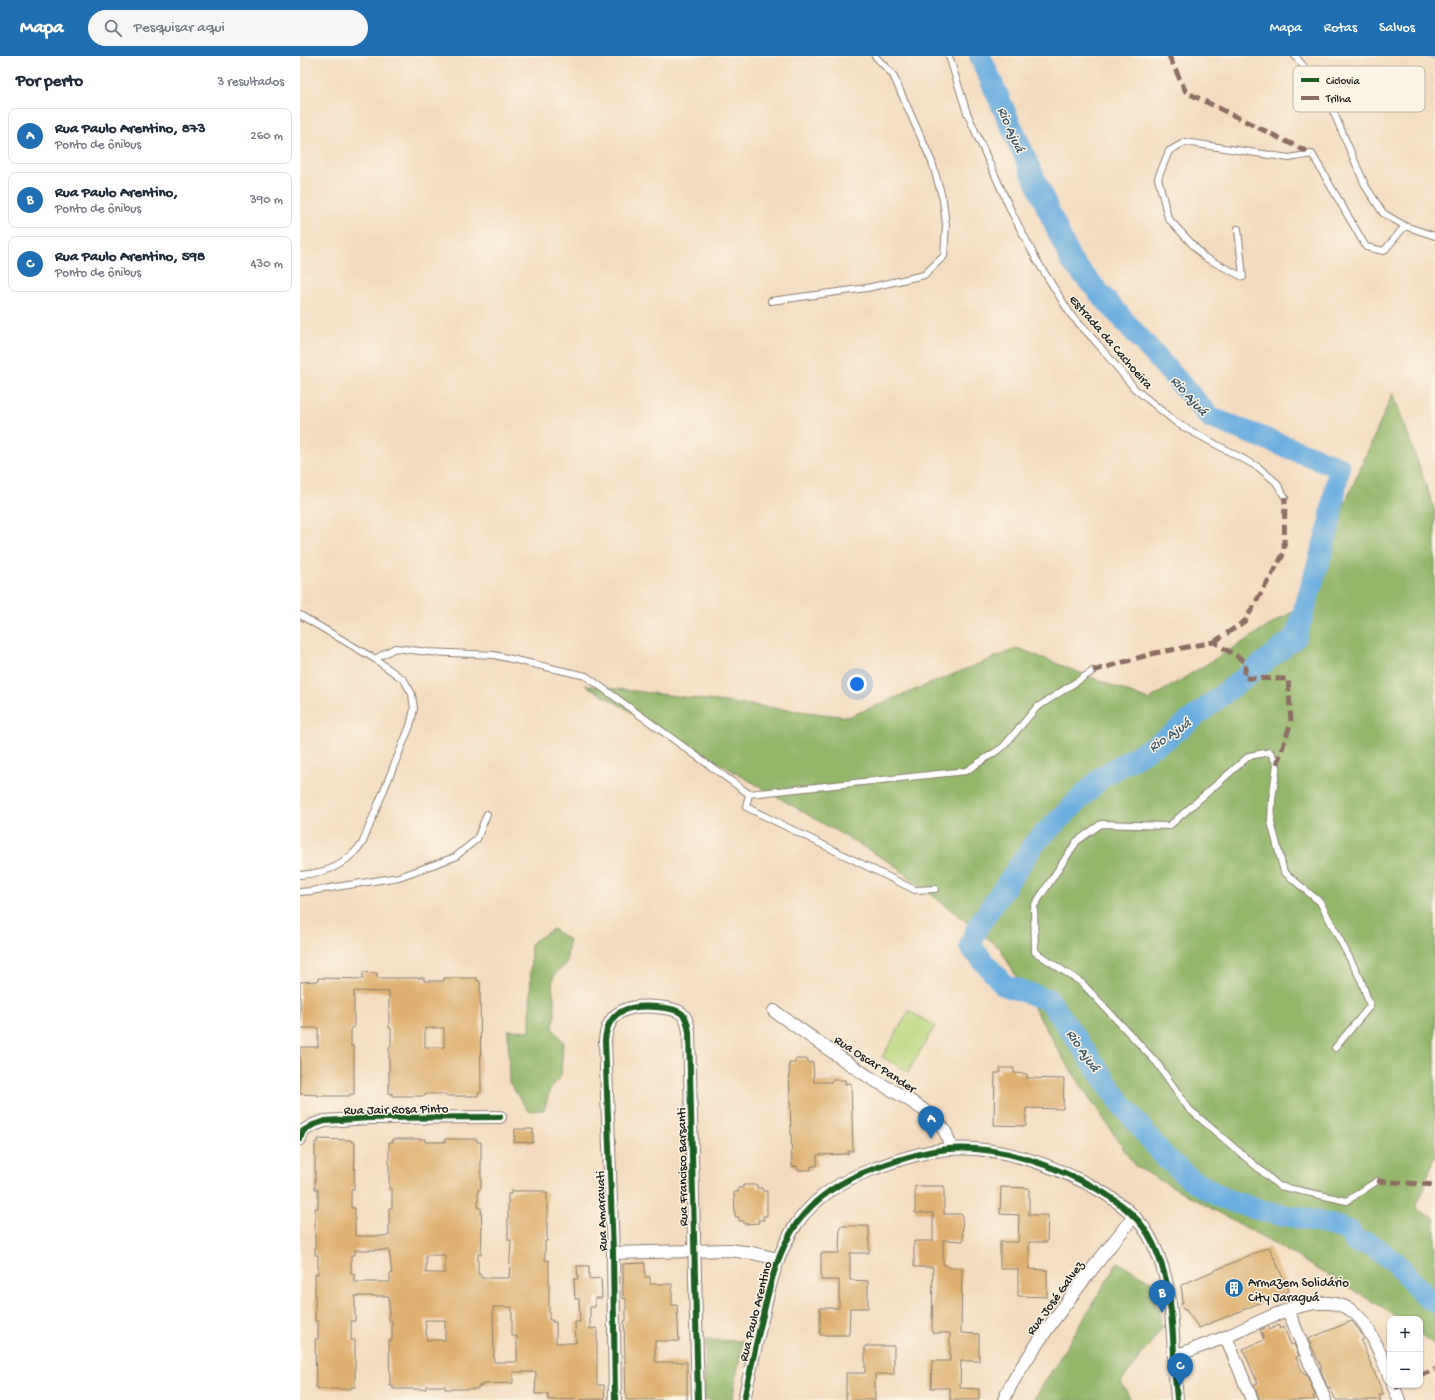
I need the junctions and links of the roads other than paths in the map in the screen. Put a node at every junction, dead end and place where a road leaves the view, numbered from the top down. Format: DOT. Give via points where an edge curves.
graph roads {
  1 [pos="875,56"];
  2 [pos="949,56"];
  3 [pos="1295,56"];
  4 [pos="1303,66"];
  5 [pos="1333,112"];
  6 [pos="1405,226"];
  7 [pos="1238,229"];
  8 [pos="1435,236"];
  9 [pos="771,301"];
  10 [pos="1285,497"];
  11 [pos="300,615"];
  12 [pos="375,659"];
  13 [pos="1093,671"];
  14 [pos="749,794"];
  15 [pos="487,814"];
  16 [pos="300,875"];
  17 [pos="935,889"];
  18 [pos="300,892"];
  19 [pos="774,1011"];
  20 [pos="610,1023"];
  21 [pos="1335,1048"];
  22 [pos="500,1118"];
  23 [pos="300,1139"];
  24 [pos="950,1149"];
  25 [pos="1377,1181"];
  26 [pos="1134,1216"];
  27 [pos="694,1250"];
  28 [pos="612,1253"];
  29 [pos="778,1259"];
  30 [pos="1288,1310"];
  31 [pos="1226,1336"];
  32 [pos="1174,1356"];
  33 [pos="1387,1371"];
  34 [pos="1394,1388"];
  35 [pos="616,1400"];
  36 [pos="698,1400"];
  37 [pos="744,1400"];
  38 [pos="1004,1400"];
  39 [pos="1177,1400"];
  40 [pos="1252,1400"];
  41 [pos="1325,1400"];
  42 [pos="1400,1400"];
  1 -- 9 [label="lane" via="893,75 932,162 944,206 944,256 924,275 868,288"];
  2 -- 10 [label="lane, Estrada da Cachoeira" via="967,113 1012,212 1036,259 1071,315 1140,393 1178,424 1258,467 1276,482"];
  3 -- 4 [label="lane"];
  5 -- 6 [label="lane" via="1366,187 1383,213"];
  6 -- 7 [label="lane" via="1384,251 1366,247 1312,154 1289,158 1185,142 1169,151 1158,178 1168,218 1204,257 1243,277"];
  6 -- 8 [label="lane"];
  11 -- 12 [label="lane"];
  12 -- 14 [label="lane" via="396,648 494,655 586,676"];
  12 -- 16 [label="lane" via="404,680 412,694 414,709 410,726 362,844 337,866 320,873"];
  13 -- 14 [label="lane" via="1036,708 1003,748 966,771"];
  14 -- 17 [label="lane" via="746,807 915,890"];
  15 -- 18 [label="lane" via="477,839 455,857 399,878"];
  19 -- 24 [label="street, Rua Oscar Pander" via="937,1121 946,1131"];
  20 -- 27 [label="street, Rua Francisco Barsanti" via="626,1008 641,1006 667,1008 681,1013 685,1018 689,1032"];
  20 -- 28 [label="street, Rua Amaravati" via="606,1032 605,1052"];
  21 -- 25 [label="lane" via="1370,1006 1362,980 1320,902 1284,872 1271,822 1277,764 1270,752 1249,756 1169,826 1101,824 1077,841 1034,906 1035,952 1082,983 1157,1063 1189,1109 1279,1186 1347,1201"];
  22 -- 23 [label="street, Rua Jair Rosa Pinto" via="370,1118 325,1121 303,1131"];
  24 -- 26 [label="street, Rua Paulo Arentino" via="1000,1153 1050,1167 1097,1189"];
  24 -- 29 [label="street, Rua Paulo Arentino" via="913,1155 854,1176 836,1186 807,1210 796,1224"];
  26 -- 32 [label="street, Rua Paulo Arentino" via="1147,1233 1164,1267 1171,1305"];
  26 -- 38 [label="street, Rua José Galvez" via="1052,1323 1022,1367"];
  27 -- 28 [label="street"];
  27 -- 29 [label="street" via="741,1251"];
  27 -- 36 [label="street, Rua Francisco Barsanti"];
  28 -- 35 [label="street, Rua Amaravati"];
  29 -- 37 [label="street, Rua Paulo Arentino"];
  30 -- 31 [label="street"];
  30 -- 33 [label="street" via="1322,1303 1344,1307 1355,1313 1368,1330"];
  30 -- 41 [label="street"];
  31 -- 32 [label="street"];
  31 -- 40 [label="street"];
  32 -- 39 [label="street, Rua Paulo Arentino"];
  34 -- 42 [label="street"];
}
